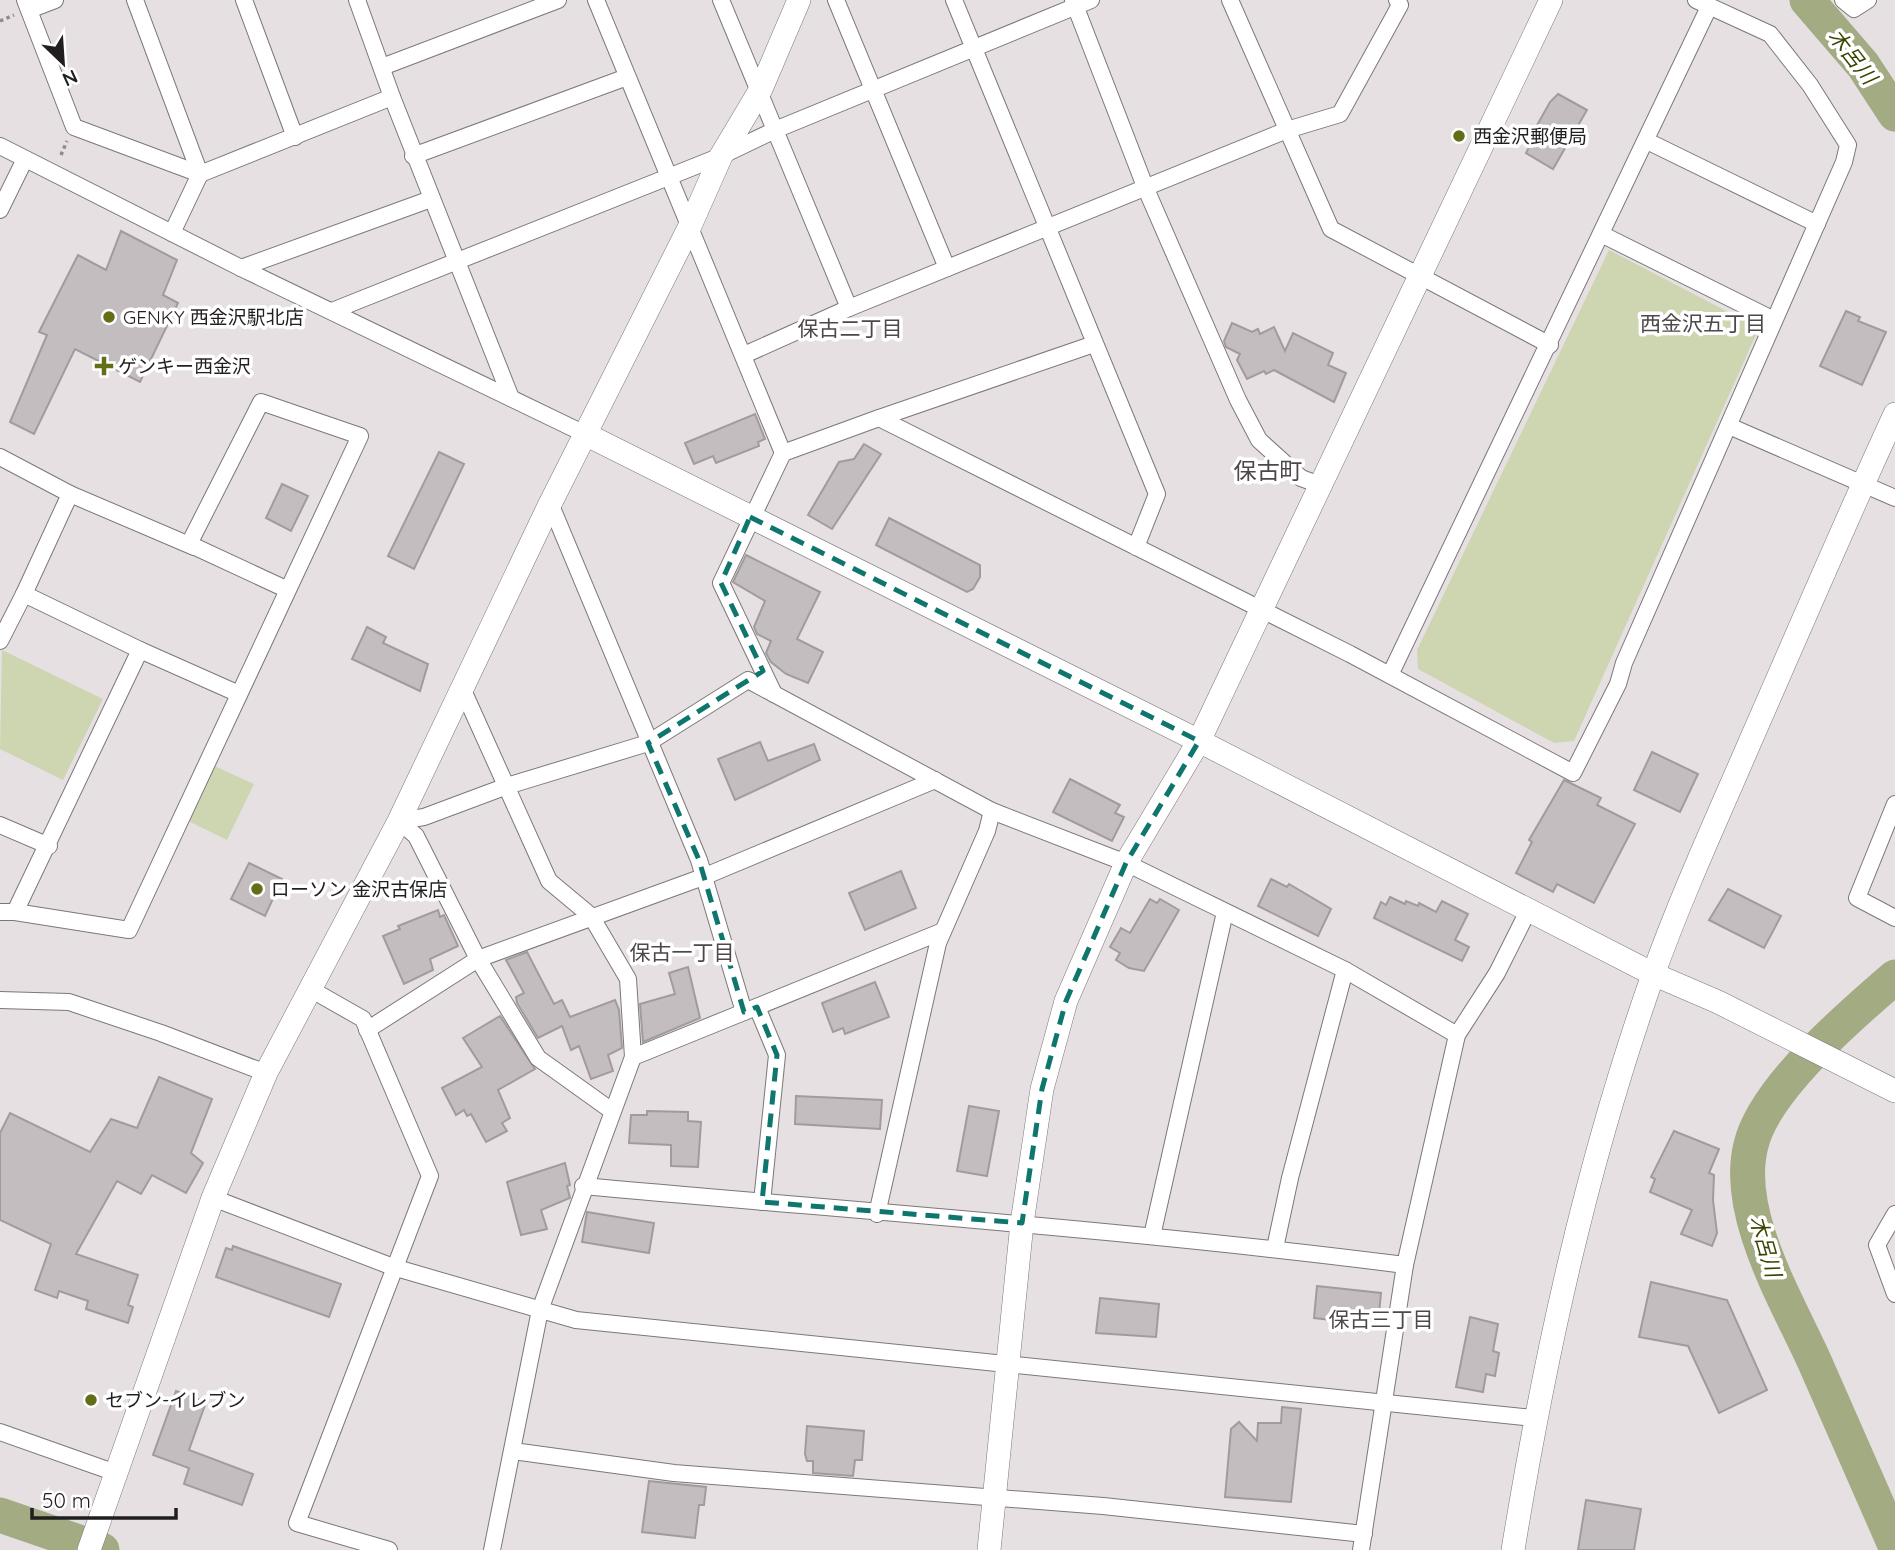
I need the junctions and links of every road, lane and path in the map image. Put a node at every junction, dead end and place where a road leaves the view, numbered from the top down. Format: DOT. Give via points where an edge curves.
graph roads {
  1 [pos="55,0"];
  2 [pos="135,0"];
  3 [pos="244,0"];
  4 [pos="357,0"];
  5 [pos="558,0"];
  6 [pos="596,0"];
  7 [pos="722,0"];
  8 [pos="799,0"];
  9 [pos="835,0"];
  10 [pos="954,0"];
  11 [pos="1230,0"];
  12 [pos="1397,0"];
  13 [pos="1551,0"];
  14 [pos="1843,0"];
  15 [pos="1868,0"];
  16 [pos="1080,2"];
  17 [pos="1703,3"];
  18 [pos="27,5"];
  19 [pos="975,48"];
  20 [pos="382,67"];
  21 [pos="628,77"];
  22 [pos="761,89"];
  23 [pos="875,90"];
  24 [pos="392,97"];
  25 [pos="775,130"];
  26 [pos="1287,130"];
  27 [pos="295,137"];
  28 [pos="1647,141"];
  29 [pos="0,146"];
  30 [pos="414,156"];
  31 [pos="721,156"];
  32 [pos="25,159"];
  33 [pos="200,174"];
  34 [pos="671,175"];
  35 [pos="1146,189"];
  36 [pos="431,199"];
  37 [pos="0,210"];
  38 [pos="1817,224"];
  39 [pos="690,226"];
  40 [pos="1049,227"];
  41 [pos="172,233"];
  42 [pos="1603,235"];
  43 [pos="456,262"];
  44 [pos="241,268"];
  45 [pos="947,268"];
  46 [pos="1418,278"];
  47 [pos="849,308"];
  48 [pos="332,311"];
  49 [pos="1774,320"];
  50 [pos="1094,344"];
  51 [pos="1550,345"];
  52 [pos="744,355"];
  53 [pos="511,398"];
  54 [pos="1895,414"];
  55 [pos="879,418"];
  56 [pos="1729,426"];
  57 [pos="585,434"];
  58 [pos="783,453"];
  59 [pos="0,457"];
  60 [pos="1863,484"];
  61 [pos="1320,485"];
  62 [pos="70,494"];
  63 [pos="1895,498"];
  64 [pos="550,503"];
  65 [pos="750,517"];
  66 [pos="194,547"];
  67 [pos="1136,547"];
  68 [pos="288,590"];
  69 [pos="24,594"];
  70 [pos="1261,609"];
  71 [pos="0,641"];
  72 [pos="140,650"];
  73 [pos="1390,676"];
  74 [pos="462,688"];
  75 [pos="239,694"];
  76 [pos="774,694"];
  77 [pos="1199,741"];
  78 [pos="648,743"];
  79 [pos="935,780"];
  80 [pos="507,786"];
  81 [pos="1895,804"];
  82 [pos="992,811"];
  83 [pos="399,821"];
  84 [pos="0,825"];
  85 [pos="49,846"];
  86 [pos="1126,863"];
  87 [pos="703,877"];
  88 [pos="1528,909"];
  89 [pos="7,912"];
  90 [pos="1225,912"];
  91 [pos="590,916"];
  92 [pos="1895,919"];
  93 [pos="943,931"];
  94 [pos="478,960"];
  95 [pos="1345,970"];
  96 [pos="1653,974"];
  97 [pos="312,990"];
  98 [pos="0,1000"];
  99 [pos="751,1009"];
  100 [pos="368,1030"];
  101 [pos="1457,1035"];
  102 [pos="633,1057"];
  103 [pos="266,1073"];
  104 [pos="1895,1091"];
  105 [pos="612,1111"];
  106 [pos="583,1186"];
  107 [pos="213,1198"];
  108 [pos="762,1202"];
  109 [pos="877,1214"];
  110 [pos="1895,1214"];
  111 [pos="1022,1223"];
  112 [pos="1152,1236"];
  113 [pos="1275,1248"];
  114 [pos="1405,1265"];
  115 [pos="393,1267"];
  116 [pos="1895,1293"];
  117 [pos="540,1310"];
  118 [pos="1007,1366"];
  119 [pos="1385,1403"];
  120 [pos="1534,1418"];
  121 [pos="0,1432"];
  122 [pos="513,1451"];
  123 [pos="114,1480"];
  124 [pos="992,1498"];
  125 [pos="1362,1542"];
  126 [pos="89,1550"];
  127 [pos="389,1550"];
  128 [pos="492,1550"];
  129 [pos="989,1550"];
  130 [pos="1513,1550"];
  1 -- 18 [label="street"];
  2 -- 33 [label="street"];
  3 -- 27 [label="street"];
  4 -- 20 [label="street"];
  5 -- 20 [label="street"];
  6 -- 21 [label="street"];
  7 -- 22 [label="street"];
  8 -- 22 [label="street"];
  9 -- 23 [label="street"];
  10 -- 19 [label="street"];
  11 -- 26 [label="street"];
  12 -- 26 [label="street" via="1400,5 1340,114"];
  13 -- 46 [label="street"];
  14 -- 15 [label="street" via="1854,9"];
  16 -- 19 [label="street"];
  16 -- 35 [label="street"];
  17 -- 28 [label="street"];
  17 -- 38 [label="street" via="1770,34 1848,145"];
  18 -- 33 [label="street" via="74,127"];
  19 -- 23 [label="street"];
  19 -- 40 [label="street"];
  20 -- 24 [label="street"];
  21 -- 30 [label="street"];
  21 -- 34 [label="street"];
  22 -- 25 [label="street"];
  22 -- 31 [label="street"];
  23 -- 25 [label="street"];
  23 -- 45 [label="street"];
  24 -- 27 [label="street"];
  24 -- 30 [label="street"];
  25 -- 31 [label="street"];
  25 -- 47 [label="street"];
  26 -- 35 [label="street"];
  26 -- 46 [label="street" via="1331,229"];
  27 -- 33 [label="street"];
  28 -- 38 [label="street"];
  28 -- 42 [label="street"];
  29 -- 32 [label="street"];
  30 -- 36 [label="street"];
  31 -- 34 [label="street"];
  31 -- 39 [label="street"];
  32 -- 37 [label="street"];
  32 -- 41 [label="street"];
  33 -- 41 [label="street"];
  34 -- 39 [label="street"];
  34 -- 43 [label="street"];
  35 -- 40 [label="street"];
  35 -- 61 [label="street" via="1259,440 1301,478"];
  36 -- 43 [label="street"];
  36 -- 44 [label="street"];
  38 -- 49 [label="street"];
  39 -- 52 [label="street"];
  39 -- 57 [label="street"];
  40 -- 45 [label="street"];
  40 -- 50 [label="street"];
  41 -- 44 [label="street"];
  42 -- 49 [label="street"];
  42 -- 51 [label="street"];
  43 -- 48 [label="street"];
  43 -- 53 [label="street"];
  44 -- 48 [label="street"];
  45 -- 47 [label="street"];
  46 -- 51 [label="street"];
  46 -- 61 [label="street"];
  47 -- 52 [label="street"];
  48 -- 53 [label="street"];
  49 -- 56 [label="street"];
  50 -- 55 [label="street"];
  50 -- 67 [label="street" via="1157,494"];
  51 -- 73 [label="street"];
  52 -- 58 [label="street"];
  53 -- 57 [label="street"];
  54 -- 60 [label="street"];
  55 -- 58 [label="street"];
  55 -- 67 [label="street"];
  56 -- 60 [label="street"];
  56 -- 73 [label="street" via="1618,684 1573,773"];
  57 -- 64 [label="street"];
  57 -- 65 [label="street"];
  58 -- 65 [label="street"];
  59 -- 62 [label="street"];
  60 -- 63 [label="street"];
  60 -- 96 [label="street"];
  61 -- 70 [label="street"];
  62 -- 66 [label="street"];
  62 -- 69 [label="street"];
  64 -- 74 [label="street"];
  64 -- 78 [label="street"];
  65 -- 76 [label="street" via="721,583"];
  65 -- 77 [label="street"];
  66 -- 68 [label="street"];
  66 -- 68 [label="street" via="189,544 261,402 360,436"];
  67 -- 70 [label="street"];
  68 -- 75 [label="street"];
  69 -- 71 [label="street"];
  69 -- 72 [label="street"];
  70 -- 73 [label="street"];
  70 -- 77 [label="street"];
  72 -- 75 [label="street"];
  72 -- 85 [label="street"];
  74 -- 80 [label="street"];
  74 -- 83 [label="street"];
  75 -- 89 [label="street" via="129,930"];
  76 -- 78 [label="street" via="748,680"];
  76 -- 79 [label="street"];
  77 -- 86 [label="street"];
  77 -- 88 [label="street"];
  78 -- 80 [label="street"];
  78 -- 87 [label="street"];
  79 -- 82 [label="street"];
  79 -- 87 [label="street"];
  80 -- 83 [label="street" via="424,817"];
  80 -- 91 [label="street" via="549,881"];
  81 -- 92 [label="street" via="1857,898"];
  82 -- 86 [label="street"];
  82 -- 93 [label="street"];
  83 -- 94 [label="street" via="416,836"];
  83 -- 97 [label="street"];
  84 -- 85 [label="street"];
  85 -- 89 [label="street"];
  86 -- 90 [label="street"];
  86 -- 111 [label="street" via="1066,1001 1042,1089"];
  87 -- 91 [label="street"];
  87 -- 99 [label="street"];
  88 -- 96 [label="street"];
  88 -- 101 [label="street" via="1497,973"];
  90 -- 95 [label="street"];
  90 -- 112 [label="street"];
  91 -- 94 [label="street"];
  91 -- 102 [label="street" via="628,979"];
  93 -- 99 [label="street"];
  93 -- 109 [label="street"];
  94 -- 100 [label="street"];
  94 -- 105 [label="street" via="538,1058"];
  95 -- 101 [label="street"];
  95 -- 113 [label="street"];
  96 -- 104 [label="street"];
  96 -- 120 [label="street" via="1593,1164"];
  97 -- 100 [label="street" via="363,1019"];
  97 -- 103 [label="street"];
  98 -- 103 [label="street" via="69,1003"];
  99 -- 102 [label="street"];
  99 -- 108 [label="street" via="777,1055"];
  100 -- 115 [label="street" via="430,1176"];
  101 -- 114 [label="street"];
  102 -- 105 [label="street"];
  103 -- 107 [label="street"];
  105 -- 106 [label="street"];
  106 -- 108 [label="street"];
  106 -- 117 [label="street"];
  107 -- 115 [label="street"];
  107 -- 123 [label="street"];
  108 -- 109 [label="street"];
  109 -- 111 [label="street"];
  110 -- 116 [label="street" via="1877,1245"];
  111 -- 112 [label="street"];
  111 -- 118 [label="street"];
  112 -- 113 [label="street"];
  113 -- 114 [label="street"];
  114 -- 119 [label="street"];
  115 -- 117 [label="street"];
  115 -- 127 [label="street" via="298,1523"];
  117 -- 118 [label="street" via="576,1320"];
  117 -- 122 [label="street"];
  118 -- 119 [label="street"];
  118 -- 124 [label="street"];
  119 -- 120 [label="street"];
  119 -- 125 [label="street"];
  120 -- 130 [label="street"];
  121 -- 123 [label="street"];
  122 -- 124 [label="street" via="674,1473"];
  122 -- 128 [label="street"];
  123 -- 126 [label="street"];
  124 -- 125 [label="street" via="1103,1506"];
  124 -- 129 [label="street"];
}
